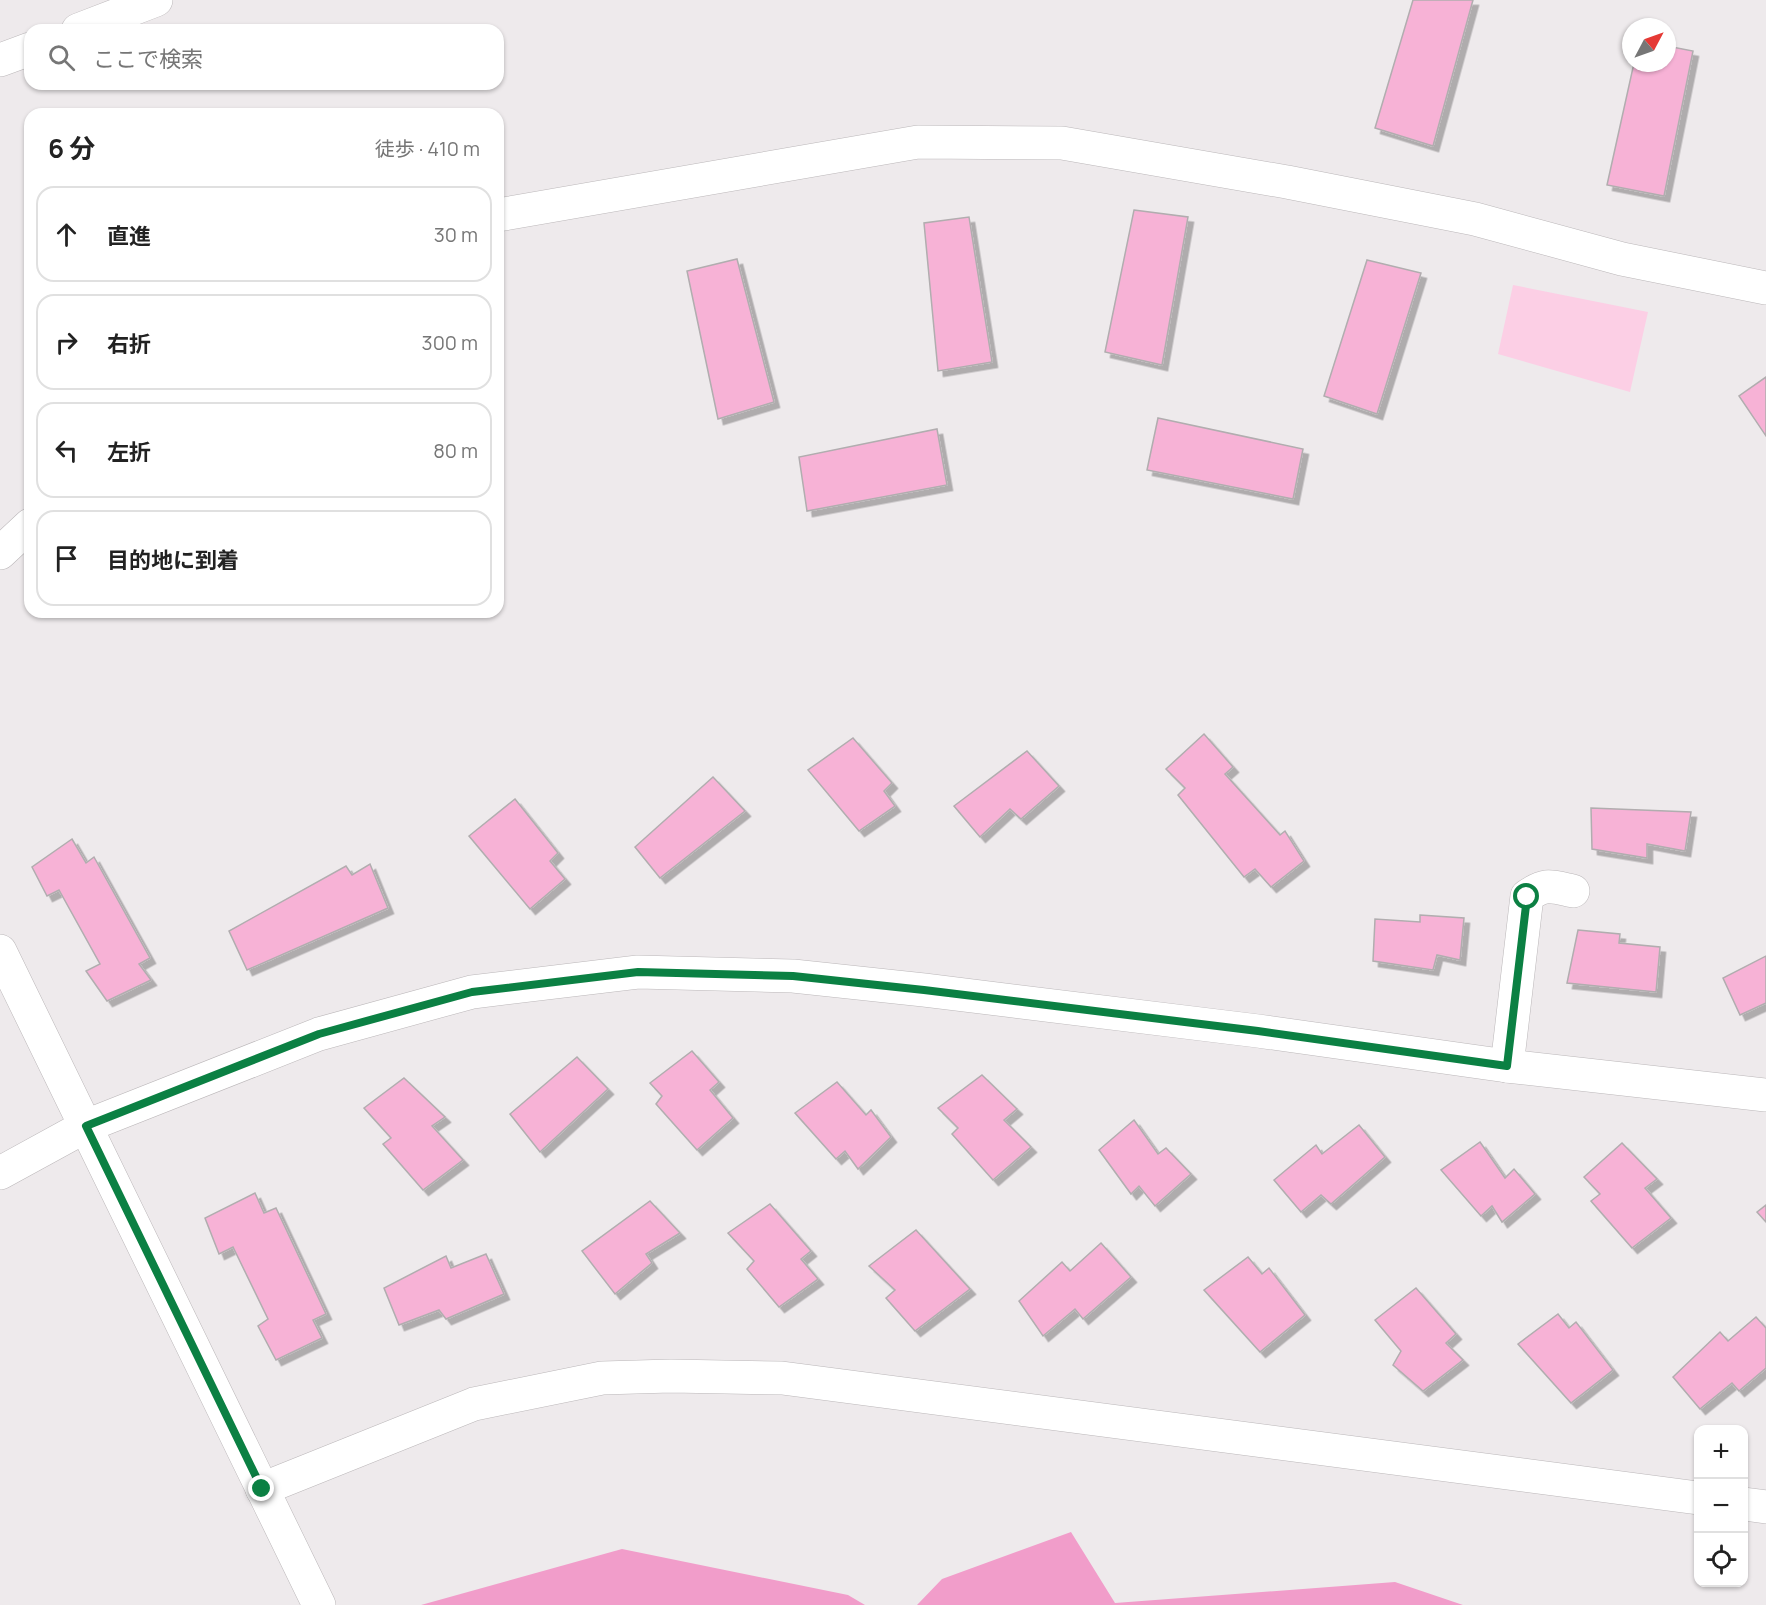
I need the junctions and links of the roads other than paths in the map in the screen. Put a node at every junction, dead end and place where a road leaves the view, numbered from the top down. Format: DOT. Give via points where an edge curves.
graph roads {
  1 [pos="156,0"];
  2 [pos="94,24"];
  3 [pos="24,51"];
  4 [pos="0,60"];
  5 [pos="504,214"];
  6 [pos="1766,288"];
  7 [pos="24,531"];
  8 [pos="0,553"];
  9 [pos="1573,891"];
  10 [pos="0,951"];
  11 [pos="1507,1066"];
  12 [pos="1766,1095"];
  13 [pos="86,1126"];
  14 [pos="0,1173"];
  15 [pos="262,1489"];
  16 [pos="1694,1497"];
  17 [pos="1748,1505"];
  18 [pos="1766,1507"];
  19 [pos="319,1605"];
  1 -- 2 [label="lane"];
  3 -- 4 [label="lane"];
  5 -- 6 [label="lane" via="918,142 1062,143 1475,219 1622,259"];
  7 -- 8 [label="lane"];
  9 -- 11 [label="lane" via="1539,887 1527,897"];
  10 -- 13 [label="lane"];
  11 -- 12 [label="lane"];
  11 -- 13 [label="lane" via="924,990 793,976 638,972 472,992 330,1031"];
  13 -- 14 [label="lane"];
  13 -- 15 [label="lane"];
  15 -- 16 [label="lane" via="474,1404 602,1378 671,1376 782,1378"];
  15 -- 19 [label="lane"];
  17 -- 18 [label="lane"];
}
